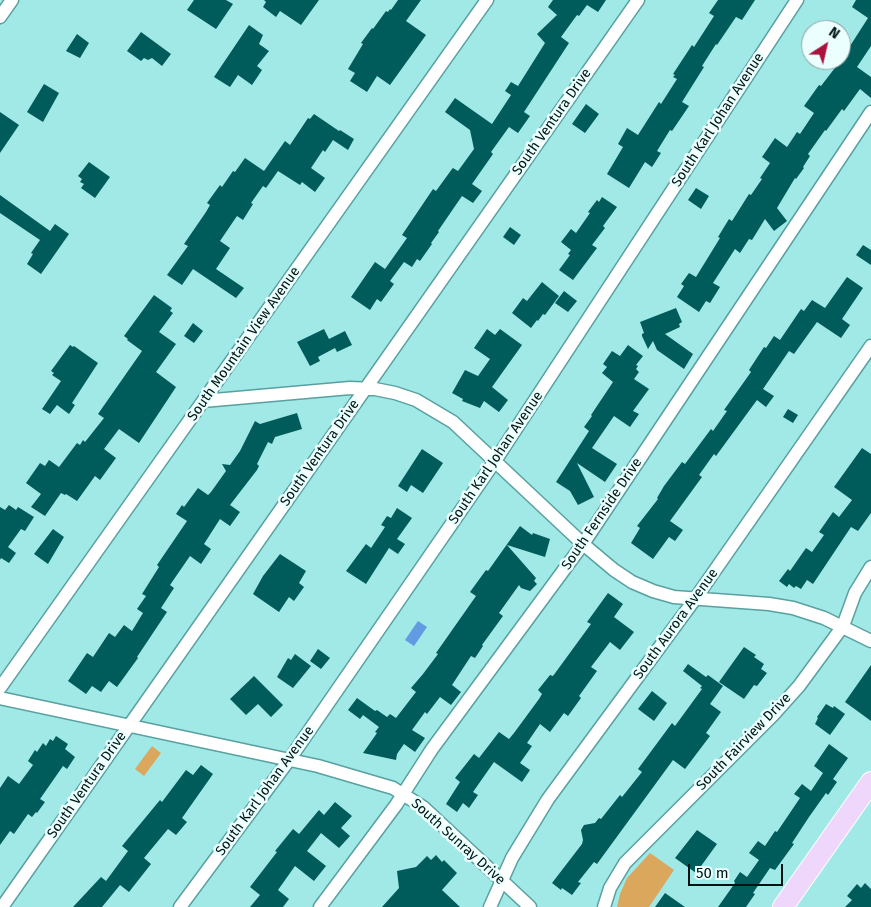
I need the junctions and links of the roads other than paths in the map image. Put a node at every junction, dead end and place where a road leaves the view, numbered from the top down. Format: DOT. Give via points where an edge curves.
graph roads {
  1 [pos="12,0"];
  2 [pos="487,0"];
  3 [pos="638,0"];
  4 [pos="797,0"];
  5 [pos="0,17"];
  6 [pos="871,112"];
  7 [pos="871,346"];
  8 [pos="366,388"];
  9 [pos="203,401"];
  10 [pos="496,461"];
  11 [pos="583,544"];
  12 [pos="871,567"];
  13 [pos="695,599"];
  14 [pos="843,626"];
  15 [pos="871,641"];
  16 [pos="0,688"];
  17 [pos="0,698"];
  18 [pos="130,725"];
  19 [pos="289,760"];
  20 [pos="871,782"];
  21 [pos="403,795"];
  22 [pos="501,881"];
  23 [pos="2,907"];
  24 [pos="180,907"];
  25 [pos="320,907"];
  26 [pos="490,907"];
  27 [pos="530,907"];
  28 [pos="604,907"];
  29 [pos="783,907"];
  1 -- 5 [label="street"];
  2 -- 9 [label="street, South Mountain View Avenue"];
  3 -- 8 [label="street, South Ventura Drive"];
  4 -- 10 [label="street, South Karl Johan Avenue"];
  6 -- 11 [label="street, South Fernside Drive"];
  7 -- 13 [label="street, South Aurora Avenue"];
  8 -- 9 [label="street"];
  8 -- 10 [label="street" via="395,393 439,412"];
  8 -- 18 [label="street, South Ventura Drive"];
  9 -- 16 [label="street, South Mountain View Avenue"];
  10 -- 11 [label="street"];
  10 -- 19 [label="street, South Karl Johan Avenue"];
  11 -- 13 [label="street" via="632,582 674,597"];
  11 -- 21 [label="street, South Fernside Drive" via="432,748"];
  12 -- 14 [label="street, South Fairview Drive" via="855,593"];
  13 -- 14 [label="street" via="769,604 808,612"];
  13 -- 22 [label="street, South Aurora Avenue" via="548,799"];
  14 -- 15 [label="street"];
  14 -- 28 [label="street, South Fairview Drive" via="799,686 773,715 625,863 610,888"];
  17 -- 18 [label="street, South Sunray Drive"];
  18 -- 19 [label="street, South Sunray Drive"];
  18 -- 23 [label="street, South Ventura Drive"];
  19 -- 21 [label="street, South Sunray Drive" via="383,785"];
  19 -- 24 [label="street, South Karl Johan Avenue"];
  20 -- 29 [label="main road"];
  21 -- 22 [label="street, South Sunray Drive" via="429,813"];
  21 -- 25 [label="street, South Fernside Drive"];
  22 -- 26 [label="street, South Aurora Avenue"];
  22 -- 27 [label="street, South Sunray Drive"];
}
